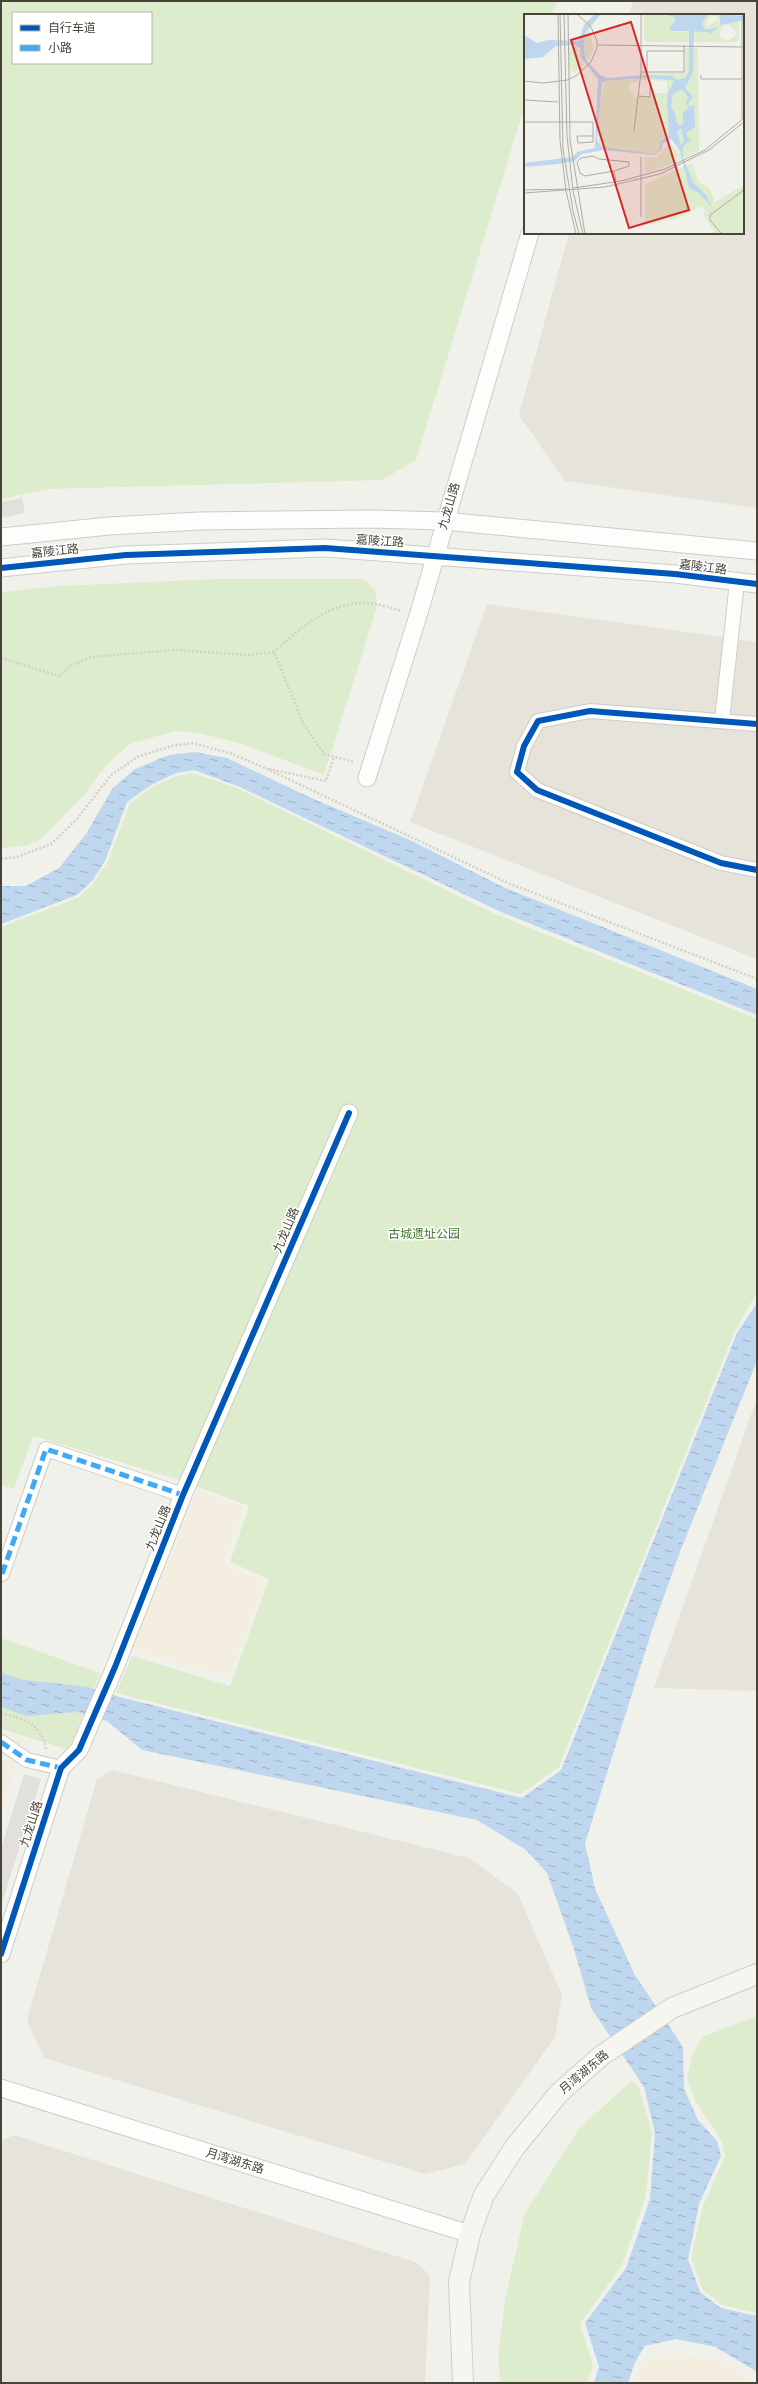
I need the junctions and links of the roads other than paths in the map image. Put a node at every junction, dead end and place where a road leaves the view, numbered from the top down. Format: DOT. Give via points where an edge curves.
graph roads {
  1 [pos="530,234"];
  2 [pos="444,521"];
  3 [pos="1,537"];
  4 [pos="757,551"];
  5 [pos="435,556"];
  6 [pos="1,568"];
  7 [pos="737,582"];
  8 [pos="757,584"];
  9 [pos="722,720"];
  10 [pos="757,724"];
  11 [pos="369,772"];
  12 [pos="757,870"];
  13 [pos="349,1113"];
  14 [pos="183,1495"];
  15 [pos="2,1574"];
  16 [pos="1,1742"];
  17 [pos="53,1767"];
  18 [pos="1,1954"];
  19 [pos="757,1974"];
  20 [pos="1,2088"];
  21 [pos="470,2234"];
  22 [pos="463,2383"];
  1 -- 2 [label="street, 九龙山路"];
  2 -- 3 [label="street, 嘉陵江路" via="371,519 199,522 109,526"];
  2 -- 4 [label="street, 嘉陵江路"];
  2 -- 5 [label="street, 九龙山路"];
  5 -- 6 [label="street, 嘉陵江路" via="317,548 126,555"];
  5 -- 7 [label="street, 嘉陵江路"];
  5 -- 11 [label="street, 九龙山路"];
  7 -- 8 [label="street, 嘉陵江路"];
  7 -- 9 [label="street"];
  9 -- 10 [label="street"];
  9 -- 12 [label="street" via="590,711 538,722 524,746 517,772 537,790 721,863"];
  13 -- 14 [label="street, 九龙山路"];
  14 -- 15 [label="street" via="46,1449"];
  14 -- 17 [label="street, 九龙山路" via="115,1668 79,1750"];
  16 -- 17 [label="street" via="27,1760"];
  17 -- 18 [label="street, 九龙山路"];
  19 -- 21 [label="main road, 月湾湖东路" via="672,2008 602,2056 559,2093 515,2147 484,2195"];
  20 -- 21 [label="street, 月湾湖东路"];
  21 -- 22 [label="main road, 月湾湖东路" via="459,2282"];
}
